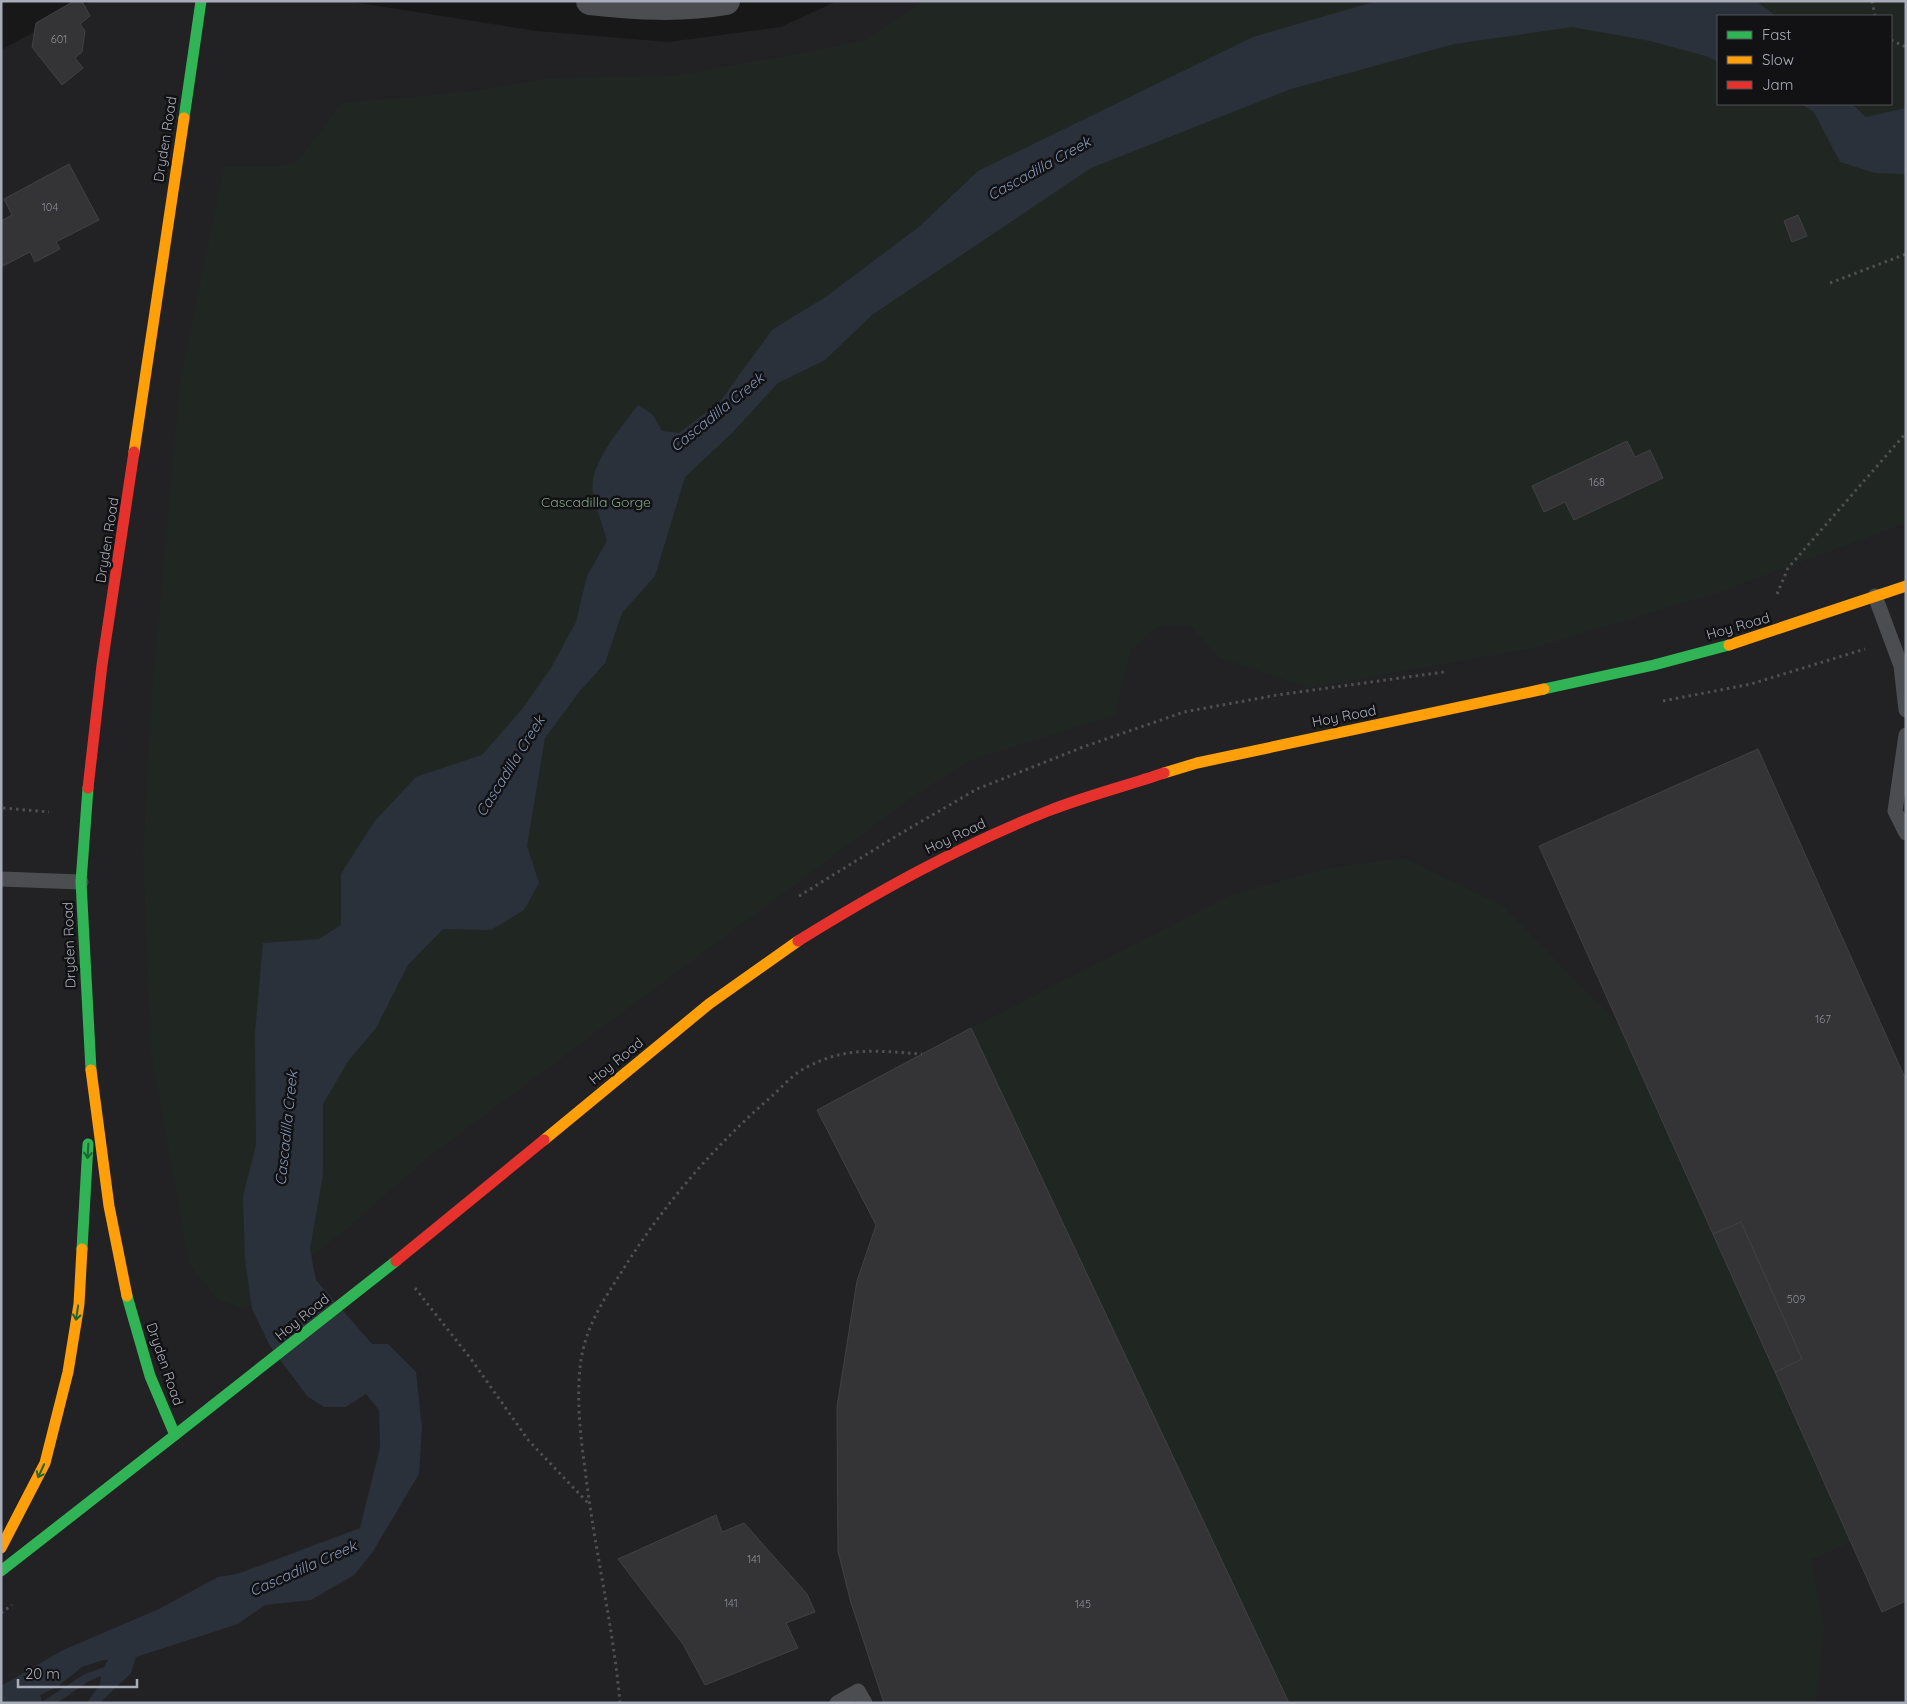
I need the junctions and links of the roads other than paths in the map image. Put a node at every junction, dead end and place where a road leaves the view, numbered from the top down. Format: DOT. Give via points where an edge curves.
graph roads {
  1 [pos="201,1"];
  2 [pos="590,1"];
  3 [pos="726,1"];
  4 [pos="1906,586"];
  5 [pos="1876,596"];
  6 [pos="1906,710"];
  7 [pos="1906,736"];
  8 [pos="1906,833"];
  9 [pos="1,879"];
  10 [pos="81,882"];
  11 [pos="92,1085"];
  12 [pos="175,1435"];
  13 [pos="1,1548"];
  14 [pos="1,1571"];
  15 [pos="837,1703"];
  16 [pos="864,1703"];
  1 -- 10 [label="main road, Dryden Road" via="102,665 84,818"];
  2 -- 3 [label="street" via="646,7 699,6"];
  4 -- 5 [label="main road, Hoy Road"];
  5 -- 6 [label="lane" via="1901,666"];
  5 -- 12 [label="main road, Hoy Road" via="1745,641 1654,665 1197,763 1050,810 968,845 904,877 834,919 732,987 388,1267"];
  7 -- 8 [label="lane" via="1895,811"];
  9 -- 10 [label="lane"];
  10 -- 11 [label="main road, Dryden Road"];
  11 -- 12 [label="main road, Dryden Road" via="109,1206 128,1301 150,1376"];
  11 -- 13 [label="main road, Dryden Road, one-way" via="79,1304 68,1372 45,1463"];
  12 -- 14 [label="main road"];
  15 -- 16 [label="lane" via="858,1691"];
}
